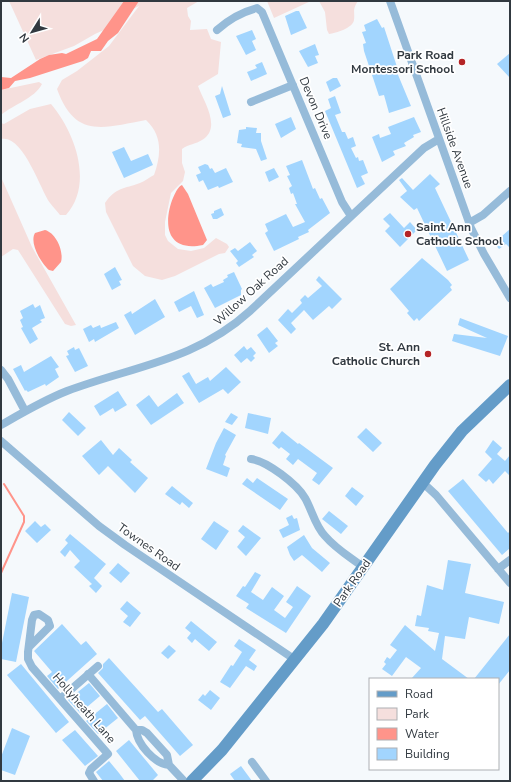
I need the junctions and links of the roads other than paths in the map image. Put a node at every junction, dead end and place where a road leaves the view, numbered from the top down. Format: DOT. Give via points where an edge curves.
graph roads {
  1 [pos="390,1"];
  2 [pos="217,30"];
  3 [pos="293,85"];
  4 [pos="250,102"];
  5 [pos="439,139"];
  6 [pos="510,191"];
  7 [pos="351,216"];
  8 [pos="469,223"];
  9 [pos="510,298"];
  10 [pos="1,370"];
  11 [pos="510,385"];
  12 [pos="25,411"];
  13 [pos="1,425"];
  14 [pos="1,441"];
  15 [pos="251,459"];
  16 [pos="422,483"];
  17 [pos="510,560"];
  18 [pos="363,567"];
  19 [pos="498,569"];
  20 [pos="510,583"];
  21 [pos="29,647"];
  22 [pos="294,659"];
  23 [pos="98,666"];
  24 [pos="88,674"];
  25 [pos="60,699"];
  26 [pos="136,730"];
  27 [pos="252,762"];
  28 [pos="169,765"];
  29 [pos="94,781"];
  30 [pos="184,781"];
  31 [pos="192,781"];
  32 [pos="266,781"];
  1 -- 5 [label="street, Hillside Avenue"];
  2 -- 3 [label="street, Devon Drive" via="233,18 259,9"];
  3 -- 4 [label="street"];
  3 -- 7 [label="street, Devon Drive" via="344,206"];
  5 -- 7 [label="street, Willow Oak Road" via="424,148"];
  5 -- 8 [label="street, Hillside Avenue"];
  6 -- 8 [label="street" via="483,215"];
  7 -- 12 [label="street, Willow Oak Road" via="250,311 219,336 185,354 67,391"];
  8 -- 9 [label="street, Hillside Avenue"];
  10 -- 12 [label="street"];
  11 -- 16 [label="main road, Park Road" via="462,431"];
  12 -- 13 [label="street, Willow Oak Road"];
  14 -- 22 [label="street, Townes Road" via="104,530"];
  15 -- 18 [label="street" via="268,465 298,488 324,536"];
  16 -- 18 [label="main road, Park Road"];
  16 -- 19 [label="street" via="432,490"];
  17 -- 19 [label="street"];
  18 -- 22 [label="main road, Park Road"];
  19 -- 20 [label="street"];
  21 -- 25 [label="street, Hollyheath Lane" via="28,659 32,667"];
  22 -- 31 [label="main road, Park Road" via="222,750"];
  23 -- 24 [label="street"];
  24 -- 25 [label="street"];
  24 -- 26 [label="street"];
  25 -- 29 [label="street, Hollyheath Lane" via="108,754 91,769 90,777"];
  26 -- 28 [label="street" via="139,740 158,763"];
  26 -- 28 [label="street" via="147,733 167,755"];
  27 -- 32 [label="street"];
  28 -- 30 [label="street"];
}
